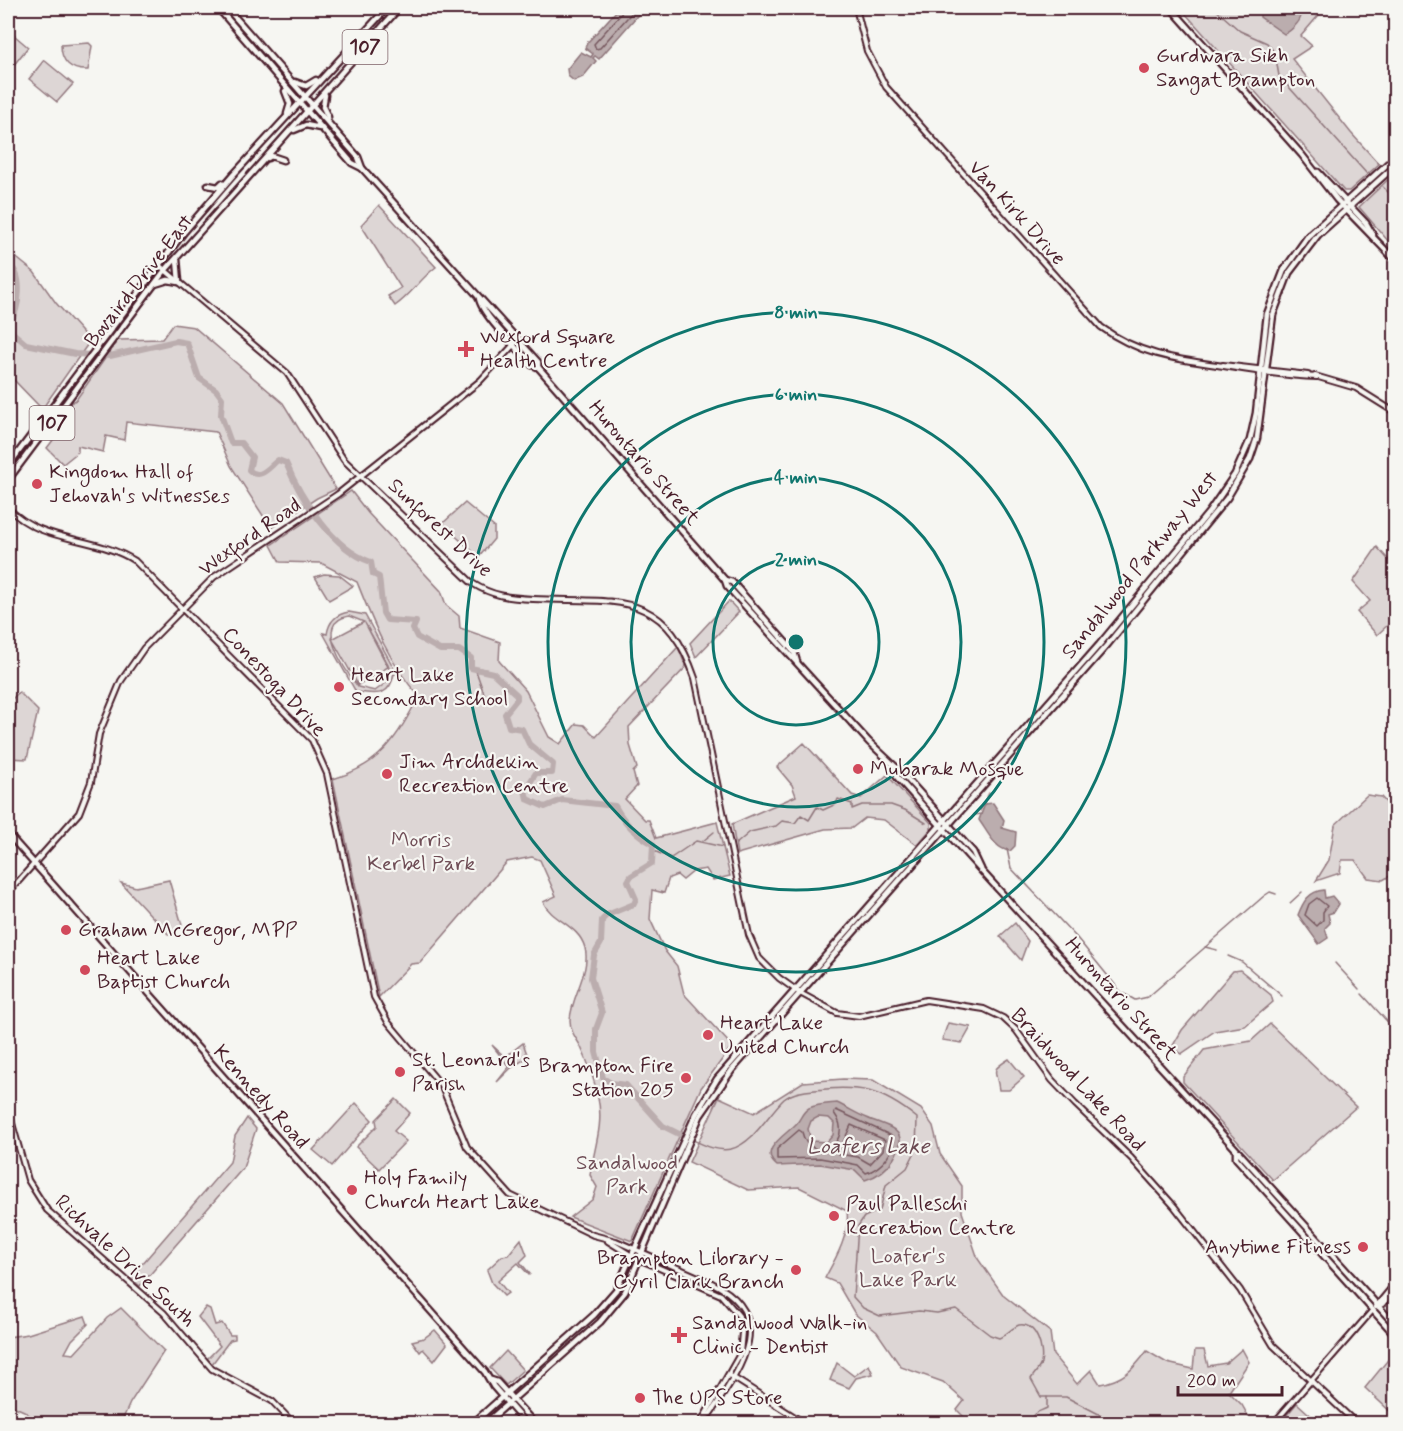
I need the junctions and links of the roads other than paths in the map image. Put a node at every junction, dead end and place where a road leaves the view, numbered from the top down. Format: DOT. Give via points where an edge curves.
graph roads {
  1 [pos="218,8"];
  2 [pos="227,8"];
  3 [pos="387,8"];
  4 [pos="399,8"];
  5 [pos="856,8"];
  6 [pos="1171,8"];
  7 [pos="287,75"];
  8 [pos="324,76"];
  9 [pos="280,81"];
  10 [pos="331,86"];
  11 [pos="305,96"];
  12 [pos="299,102"];
  13 [pos="313,105"];
  14 [pos="307,111"];
  15 [pos="284,119"];
  16 [pos="332,127"];
  17 [pos="325,131"];
  18 [pos="285,136"];
  19 [pos="1395,156"];
  20 [pos="263,160"];
  21 [pos="283,160"];
  22 [pos="1395,165"];
  23 [pos="362,168"];
  24 [pos="229,179"];
  25 [pos="1344,203"];
  26 [pos="206,207"];
  27 [pos="1348,208"];
  28 [pos="178,257"];
  29 [pos="1395,261"];
  30 [pos="159,265"];
  31 [pos="165,271"];
  32 [pos="179,282"];
  33 [pos="153,286"];
  34 [pos="516,342"];
  35 [pos="1261,370"];
  36 [pos="1267,371"];
  37 [pos="1395,413"];
  38 [pos="8,466"];
  39 [pos="361,476"];
  40 [pos="8,480"];
  41 [pos="8,508"];
  42 [pos="184,609"];
  43 [pos="895,769"];
  44 [pos="944,820"];
  45 [pos="940,825"];
  46 [pos="949,825"];
  47 [pos="944,830"];
  48 [pos="8,834"];
  49 [pos="34,864"];
  50 [pos="981,869"];
  51 [pos="8,893"];
  52 [pos="798,992"];
  53 [pos="8,1109"];
  54 [pos="687,1142"];
  55 [pos="1236,1151"];
  56 [pos="634,1253"];
  57 [pos="642,1257"];
  58 [pos="683,1271"];
  59 [pos="680,1276"];
  60 [pos="1395,1283"];
  61 [pos="1359,1286"];
  62 [pos="1395,1288"];
  63 [pos="1384,1294"];
  64 [pos="1377,1306"];
  65 [pos="1372,1311"];
  66 [pos="1395,1326"];
  67 [pos="1395,1336"];
  68 [pos="551,1353"];
  69 [pos="558,1359"];
  70 [pos="729,1375"];
  71 [pos="734,1378"];
  72 [pos="491,1380"];
  73 [pos="1310,1380"];
  74 [pos="506,1392"];
  75 [pos="502,1396"];
  76 [pos="514,1399"];
  77 [pos="507,1402"];
  78 [pos="704,1417"];
  79 [pos="294,1424"];
  80 [pos="472,1424"];
  81 [pos="485,1424"];
  82 [pos="526,1424"];
  83 [pos="535,1424"];
  84 [pos="700,1424"];
  85 [pos="806,1424"];
  86 [pos="1273,1424"];
  87 [pos="1357,1424"];
  1 -- 9 [label="main road, Hurontario Street"];
  2 -- 7 [label="main road, Hurontario Street"];
  3 -- 8 [label="main road, 107"];
  4 -- 10 [label="main road, 107"];
  5 -- 35 [label="street, Van Kirk Drive" via="867,51 886,87 1095,321 1114,336 1152,355"];
  6 -- 25 [label="main road"];
  7 -- 8 [label="main road" via="304,86"];
  7 -- 11 [label="main road, Hurontario Street"];
  8 -- 11 [label="main road, 107"];
  9 -- 12 [label="main road, Hurontario Street"];
  9 -- 15 [label="main road" via="290,99"];
  10 -- 13 [label="main road, 107"];
  10 -- 16 [label="main road" via="323,106"];
  11 -- 12 [label="main road, 107"];
  11 -- 13 [label="main road, Hurontario Street"];
  12 -- 14 [label="main road, Hurontario Street"];
  12 -- 15 [label="main road, Bovaird Drive East / 107"];
  13 -- 14 [label="main road, 107"];
  13 -- 16 [label="main road, Hurontario Street"];
  14 -- 17 [label="main road, Hurontario Street"];
  14 -- 18 [label="main road, Bovaird Drive East / 107"];
  15 -- 24 [label="main road, Bovaird Drive East / 107"];
  16 -- 23 [label="main road, Hurontario Street" via="358,157"];
  17 -- 18 [label="main road" via="306,124"];
  17 -- 23 [label="main road, Hurontario Street" via="352,163"];
  18 -- 20 [label="main road, Bovaird Drive East / 107"];
  19 -- 25 [label="main road, Sandalwood Parkway West"];
  20 -- 21 [label="main road" via="271,156"];
  20 -- 28 [label="main road, Bovaird Drive East / 107"];
  22 -- 27 [label="main road, Sandalwood Parkway West"];
  23 -- 34 [label="main road, Hurontario Street"];
  24 -- 26 [label="main road, Bovaird Drive East / 107"];
  24 -- 26 [label="main road" via="218,187 208,185 212,196"];
  25 -- 27 [label="main road"];
  25 -- 35 [label="main road, Sandalwood Parkway West" via="1302,243 1281,275 1267,314"];
  26 -- 30 [label="main road, Bovaird Drive East / 107"];
  27 -- 29 [label="main road"];
  27 -- 36 [label="main road, Sandalwood Parkway West" via="1309,244 1286,278 1274,315"];
  28 -- 31 [label="main road, Bovaird Drive East / 107"];
  28 -- 32 [label="main road"];
  30 -- 31 [label="street, Sunforest Drive"];
  30 -- 38 [label="main road, Bovaird Drive East / 107"];
  31 -- 32 [label="street, Sunforest Drive"];
  31 -- 33 [label="main road, Bovaird Drive East / 107"];
  32 -- 33 [label="main road" via="165,280"];
  32 -- 39 [label="street, Sunforest Drive" via="288,373 338,453"];
  33 -- 40 [label="main road, Bovaird Drive East / 107"];
  34 -- 39 [label="street, Wexford Road" via="480,381"];
  34 -- 43 [label="main road, Hurontario Street" via="532,365 538,367 725,580 732,582"];
  35 -- 36 [label="street, Van Kirk Drive"];
  35 -- 44 [label="main road, Sandalwood Parkway West" via="1249,445 1209,512 1099,645"];
  36 -- 37 [label="street, Van Kirk Drive" via="1317,377 1356,388"];
  36 -- 46 [label="main road, Sandalwood Parkway West" via="1255,447 1227,498 1108,644"];
  39 -- 42 [label="street, Wexford Road" via="214,577"];
  39 -- 52 [label="street, Sunforest Drive" via="483,590 510,598 628,604 657,617 672,630 695,678 753,948 764,964"];
  41 -- 42 [label="street, Conestoga Drive" via="43,532 124,554"];
  42 -- 49 [label="street, Wexford Road" via="144,648 126,673 99,734 91,783 79,813"];
  42 -- 56 [label="street, Conestoga Drive" via="312,740 319,753 331,792 374,997 388,1022 441,1085 467,1147 510,1195"];
  43 -- 44 [label="main road, Hurontario Street"];
  43 -- 45 [label="main road, Hurontario Street" via="897,777"];
  44 -- 45 [label="main road, Sandalwood Parkway West"];
  44 -- 46 [label="main road, Hurontario Street"];
  45 -- 47 [label="main road, Hurontario Street"];
  45 -- 52 [label="main road, Sandalwood Parkway West"];
  46 -- 47 [label="main road, Sandalwood Parkway West"];
  46 -- 50 [label="main road, Hurontario Street" via="973,852"];
  47 -- 50 [label="main road, Hurontario Street"];
  47 -- 52 [label="main road, Sandalwood Parkway West"];
  48 -- 49 [label="main road, Kennedy Road"];
  49 -- 51 [label="street, Wexford Road"];
  49 -- 72 [label="main road, Kennedy Road"];
  50 -- 55 [label="main road, Hurontario Street"];
  52 -- 54 [label="main road" via="717,1079 699,1106"];
  52 -- 73 [label="street, Braidwood Lake Road" via="850,1016 926,1000 984,1009 1003,1018 1052,1080 1174,1206 1240,1290 1272,1345"];
  53 -- 79 [label="street, Richvale Drive South" via="28,1179 47,1210 164,1313 212,1369 272,1401"];
  54 -- 56 [label="main road"];
  54 -- 57 [label="main road"];
  55 -- 61 [label="main road, Hurontario Street"];
  55 -- 65 [label="main road, Hurontario Street" via="1236,1158"];
  56 -- 57 [label="street, Conestoga Drive"];
  56 -- 68 [label="main road" via="607,1302"];
  57 -- 58 [label="street, Conestoga Drive"];
  57 -- 59 [label="street, Conestoga Drive"];
  57 -- 69 [label="main road" via="611,1311"];
  58 -- 59 [label="street"];
  58 -- 71 [label="street, Conestoga Drive" via="725,1289 741,1306 749,1340 744,1361"];
  59 -- 70 [label="street, Conestoga Drive" via="721,1295 739,1316 743,1344"];
  60 -- 63 [label="main road"];
  61 -- 63 [label="main road" via="1372,1296"];
  61 -- 64 [label="main road, Hurontario Street"];
  62 -- 64 [label="main road"];
  63 -- 64 [label="main road"];
  64 -- 65 [label="main road"];
  64 -- 66 [label="main road, Hurontario Street"];
  65 -- 67 [label="main road, Hurontario Street"];
  65 -- 73 [label="street"];
  68 -- 69 [label="main road"];
  68 -- 74 [label="main road"];
  69 -- 76 [label="main road"];
  70 -- 71 [label="street"];
  70 -- 78 [label="street, Conestoga Drive"];
  71 -- 78 [label="street, Conestoga Drive"];
  71 -- 85 [label="street"];
  72 -- 74 [label="main road"];
  72 -- 75 [label="main road"];
  73 -- 86 [label="street"];
  73 -- 87 [label="street, Braidwood Lake Road"];
  74 -- 75 [label="main road"];
  74 -- 76 [label="main road"];
  75 -- 77 [label="main road"];
  75 -- 80 [label="main road"];
  76 -- 77 [label="main road"];
  76 -- 83 [label="main road"];
  77 -- 81 [label="main road"];
  77 -- 82 [label="main road"];
  78 -- 84 [label="street, Conestoga Drive"];
}
